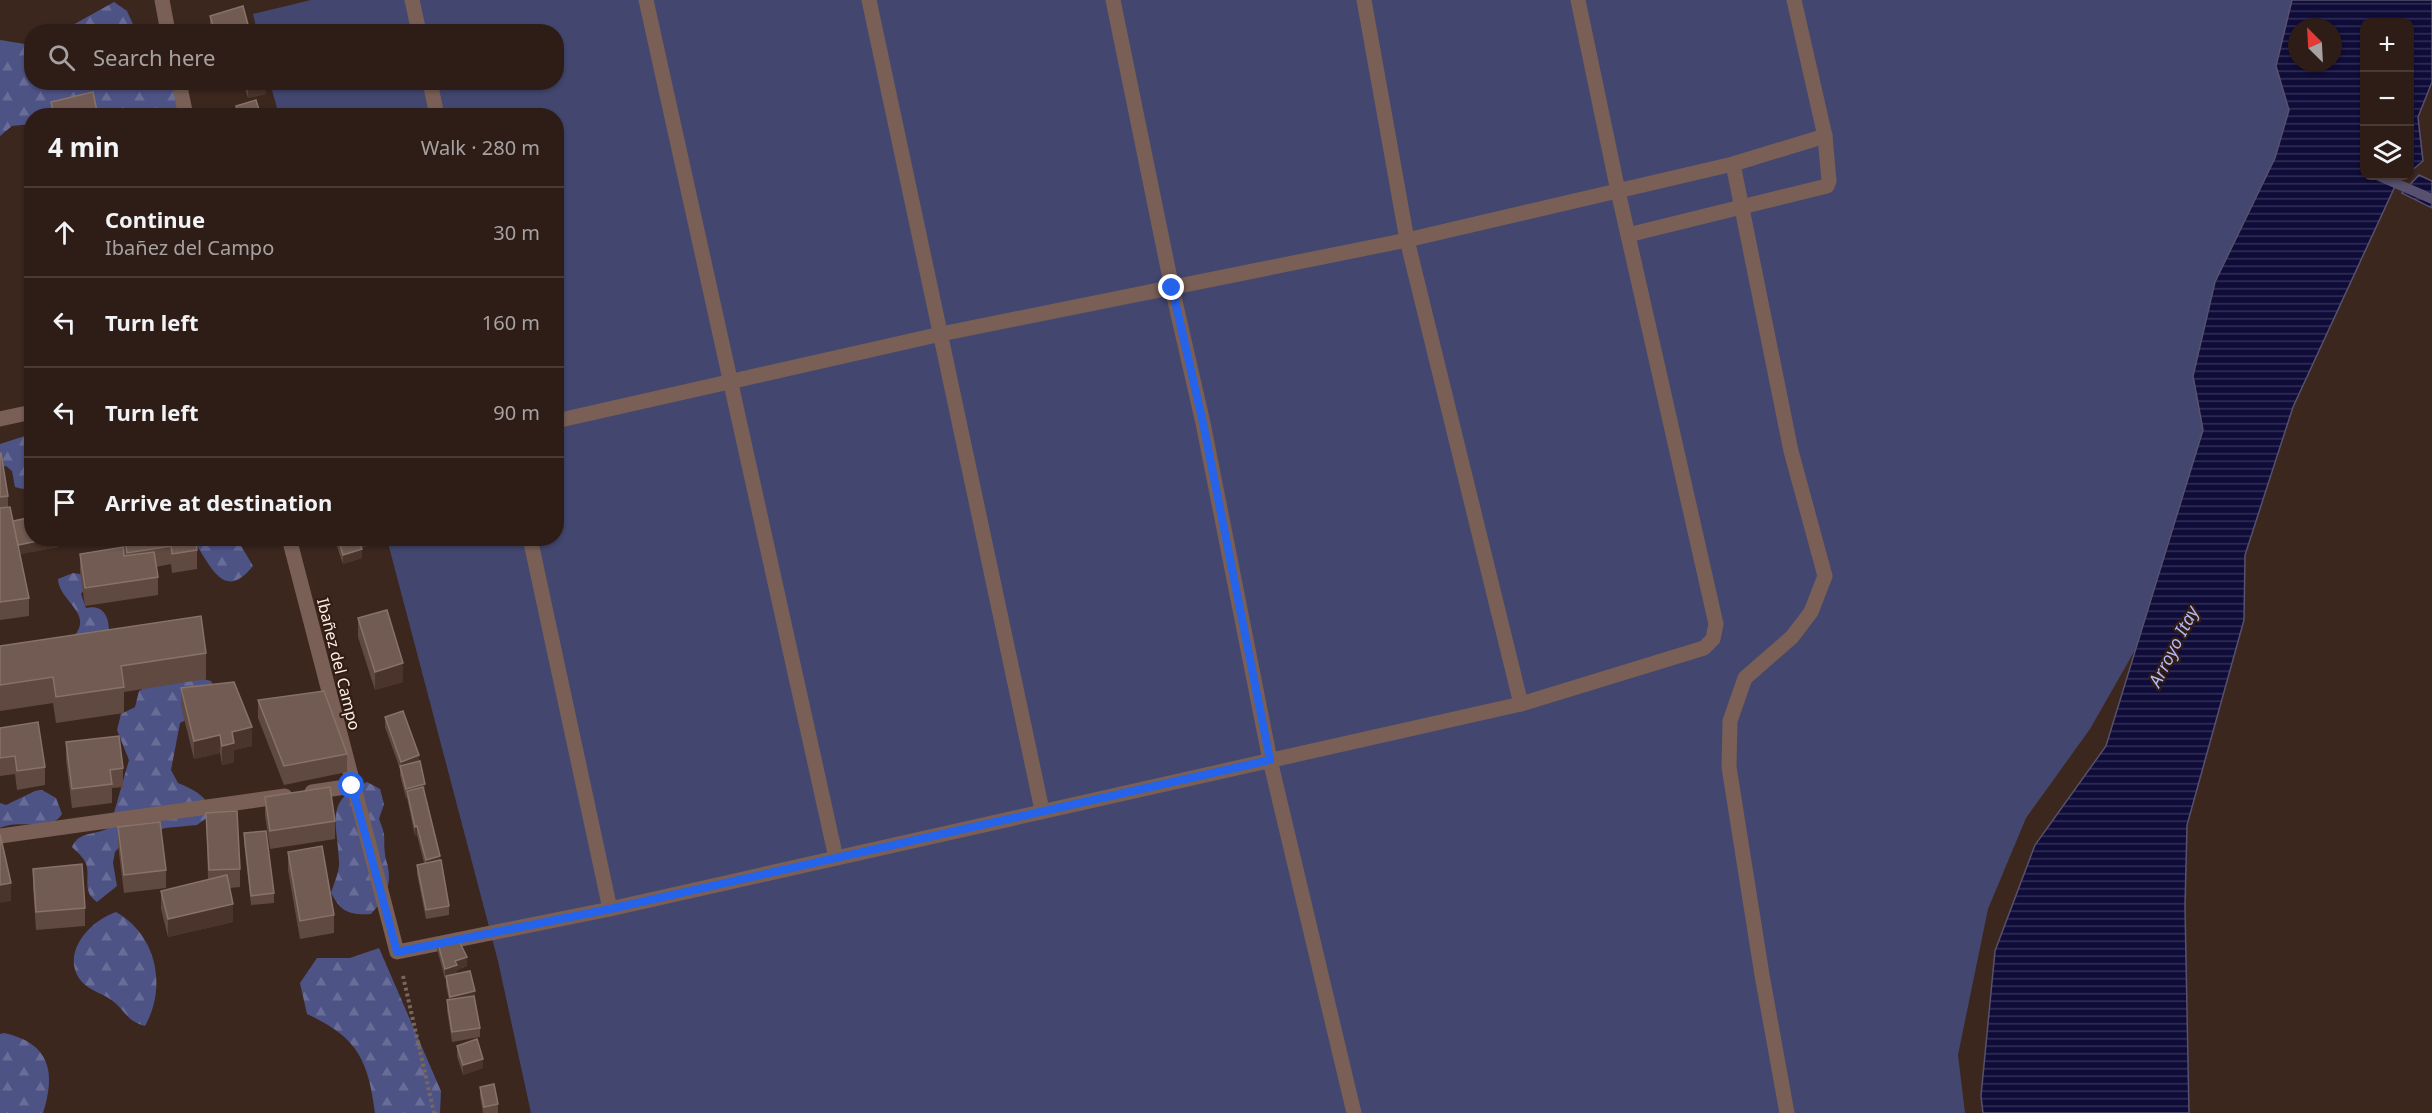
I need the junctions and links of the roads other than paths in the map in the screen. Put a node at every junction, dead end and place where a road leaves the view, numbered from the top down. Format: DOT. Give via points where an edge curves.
graph roads {
  1 [pos="162,0"];
  2 [pos="412,0"];
  3 [pos="646,0"];
  4 [pos="870,0"];
  5 [pos="1113,0"];
  6 [pos="1364,0"];
  7 [pos="1578,0"];
  8 [pos="1794,0"];
  9 [pos="166,24"];
  10 [pos="417,24"];
  11 [pos="181,90"];
  12 [pos="432,90"];
  13 [pos="184,108"];
  14 [pos="435,108"];
  15 [pos="1825,136"];
  16 [pos="1733,164"];
  17 [pos="1618,191"];
  18 [pos="1742,207"];
  19 [pos="1628,235"];
  20 [pos="1407,240"];
  21 [pos="1172,288"];
  22 [pos="941,334"];
  23 [pos="731,384"];
  24 [pos="24,414"];
  25 [pos="0,419"];
  26 [pos="564,419"];
  27 [pos="291,546"];
  28 [pos="532,546"];
  29 [pos="1521,704"];
  30 [pos="1270,760"];
  31 [pos="352,786"];
  32 [pos="1042,810"];
  33 [pos="0,836"];
  34 [pos="836,858"];
  35 [pos="610,909"];
  36 [pos="1354,1113"];
  37 [pos="1787,1113"];
  1 -- 9 [label="street"];
  2 -- 10 [label="street"];
  3 -- 23 [label="street"];
  4 -- 22 [label="street"];
  5 -- 21 [label="street"];
  6 -- 20 [label="street"];
  7 -- 17 [label="street"];
  8 -- 15 [label="street"];
  11 -- 13 [label="street"];
  12 -- 14 [label="street"];
  15 -- 16 [label="street"];
  15 -- 18 [label="street" via="1827,186"];
  16 -- 17 [label="street"];
  16 -- 18 [label="street"];
  17 -- 19 [label="street"];
  17 -- 20 [label="street"];
  18 -- 19 [label="street"];
  18 -- 37 [label="street" via="1791,451 1824,576 1811,612 1792,637 1745,678 1730,721 1729,767"];
  19 -- 29 [label="street" via="1716,624 1713,639 1704,648"];
  20 -- 21 [label="street"];
  20 -- 29 [label="street"];
  21 -- 22 [label="street"];
  21 -- 30 [label="street"];
  22 -- 23 [label="street"];
  22 -- 32 [label="street"];
  23 -- 26 [label="street"];
  23 -- 34 [label="street"];
  24 -- 25 [label="street"];
  27 -- 31 [label="street, Ibañez del Campo"];
  28 -- 35 [label="street"];
  29 -- 30 [label="street"];
  30 -- 32 [label="street"];
  30 -- 36 [label="street"];
  31 -- 33 [label="street"];
  31 -- 35 [label="street, Ibañez del Campo" via="397,952"];
  32 -- 34 [label="street"];
  34 -- 35 [label="street"];
}
